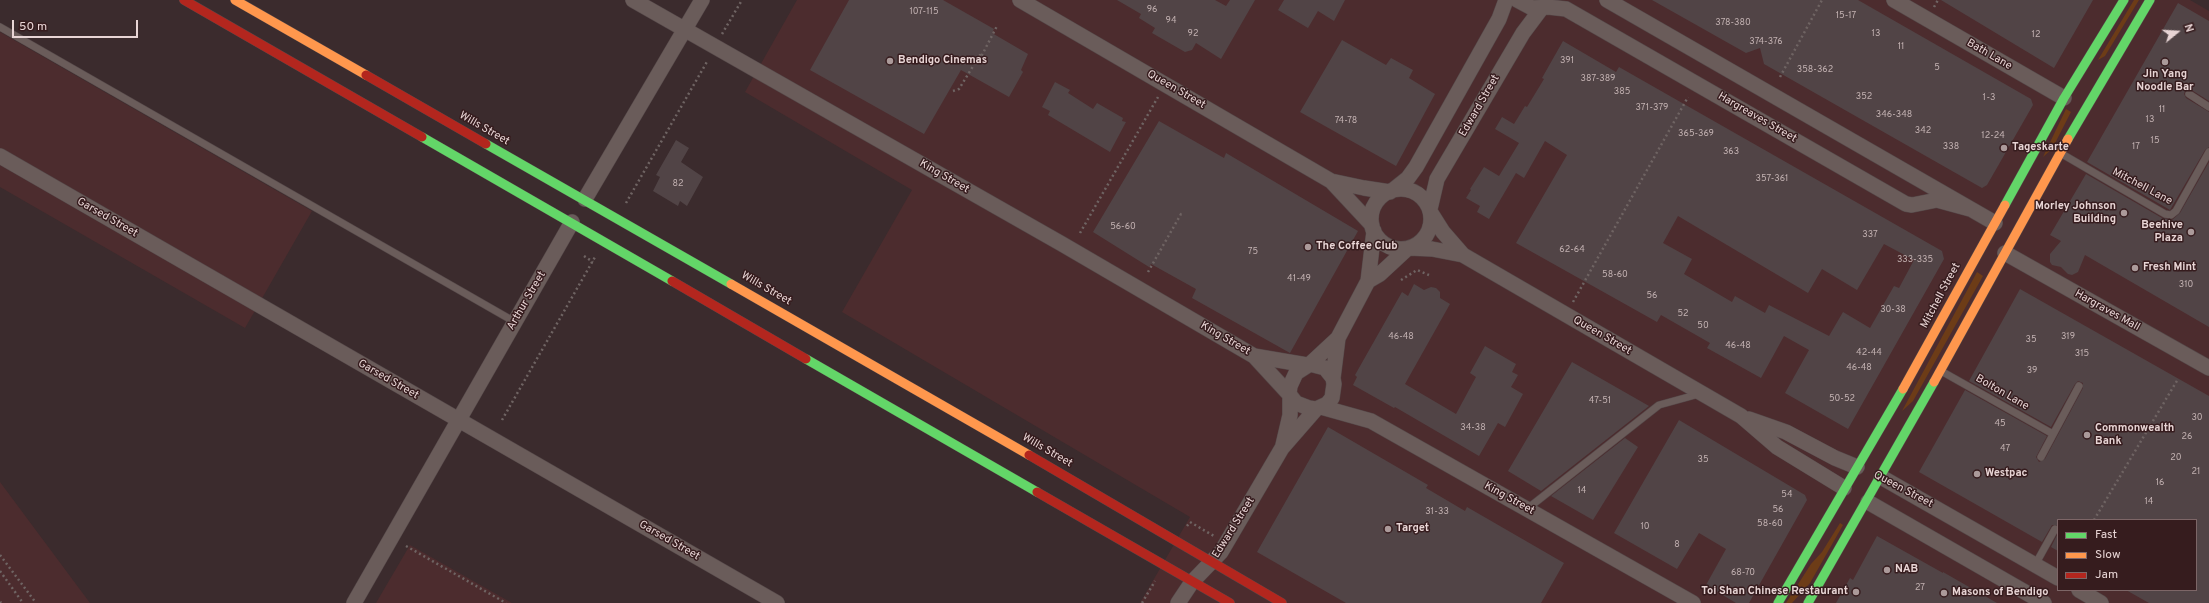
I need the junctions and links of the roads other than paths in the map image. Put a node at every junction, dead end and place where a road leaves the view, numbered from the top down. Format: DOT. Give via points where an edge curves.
graph roads {
  1 [pos="184,0"];
  2 [pos="235,0"];
  3 [pos="633,0"];
  4 [pos="702,0"];
  5 [pos="1506,0"];
  6 [pos="1517,0"];
  7 [pos="1607,0"];
  8 [pos="1894,0"];
  9 [pos="2124,0"];
  10 [pos="2150,0"];
  11 [pos="1030,2"];
  12 [pos="1550,5"];
  13 [pos="0,27"];
  14 [pos="685,30"];
  15 [pos="2189,94"];
  16 [pos="2074,104"];
  17 [pos="2209,107"];
  18 [pos="2209,152"];
  19 [pos="2060,153"];
  20 [pos="0,156"];
  21 [pos="1913,176"];
  22 [pos="1331,181"];
  23 [pos="1392,191"];
  24 [pos="585,199"];
  25 [pos="1906,204"];
  26 [pos="1970,209"];
  27 [pos="1430,211"];
  28 [pos="572,222"];
  29 [pos="1373,228"];
  30 [pos="2005,229"];
  31 [pos="1408,249"];
  32 [pos="2005,253"];
  33 [pos="1464,255"];
  34 [pos="1368,281"];
  35 [pos="515,322"];
  36 [pos="1338,338"];
  37 [pos="1254,356"];
  38 [pos="1308,364"];
  39 [pos="2209,368"];
  40 [pos="1941,370"];
  41 [pos="1333,378"];
  42 [pos="2079,386"];
  43 [pos="1702,393"];
  44 [pos="1290,396"];
  45 [pos="1318,408"];
  46 [pos="1741,416"];
  47 [pos="459,420"];
  48 [pos="2053,434"];
  49 [pos="1282,448"];
  50 [pos="2041,456"];
  51 [pos="1857,467"];
  52 [pos="1881,477"];
  53 [pos="1844,488"];
  54 [pos="1868,502"];
  55 [pos="1526,509"];
  56 [pos="2057,530"];
  57 [pos="1213,561"];
  58 [pos="2035,565"];
  59 [pos="2057,577"];
  60 [pos="1192,582"];
  61 [pos="2081,591"];
  62 [pos="1276,602"];
  63 [pos="354,603"];
  64 [pos="777,603"];
  65 [pos="1178,603"];
  66 [pos="1230,603"];
  67 [pos="1693,603"];
  68 [pos="1778,603"];
  69 [pos="1808,603"];
  70 [pos="2044,603"];
  71 [pos="2101,603"];
  1 -- 28 [label="main road"];
  2 -- 24 [label="main road, Wills Street"];
  3 -- 14 [label="street, King Street"];
  4 -- 14 [label="street, Arthur Street"];
  5 -- 23 [label="street" via="1499,19 1416,166 1408,178"];
  6 -- 12 [label="street, Hargreaves Street" via="1526,6"];
  7 -- 21 [label="street"];
  8 -- 16 [label="street, Bath Lane"];
  9 -- 16 [label="main road, Mitchell Street"];
  10 -- 16 [label="main road, Mitchell Street"];
  11 -- 22 [label="street, Queen Street"];
  12 -- 25 [label="street, Hargreaves Street" via="1566,9"];
  12 -- 27 [label="street, Edward Street" via="1522,33 1437,179"];
  13 -- 35 [label="lane"];
  14 -- 24 [label="street, Arthur Street"];
  14 -- 37 [label="street, King Street"];
  15 -- 17 [label="lane"];
  16 -- 19 [label="main road, Mitchell Street"];
  16 -- 30 [label="main road, Mitchell Street"];
  18 -- 19 [label="lane, Mitchell Lane" via="2176,211 2170,214 2165,214"];
  19 -- 30 [label="main road, Mitchell Street"];
  20 -- 47 [label="street, Garsed Street"];
  21 -- 25 [label="street" via="1918,183 1919,192"];
  21 -- 26 [label="street"];
  22 -- 23 [label="street, Queen Street"];
  22 -- 29 [label="street, Queen Street"];
  23 -- 27 [label="street" via="1402,189 1415,193 1425,201"];
  23 -- 29 [label="street" via="1375,205 1372,214"];
  24 -- 28 [label="main road, Arthur Street"];
  24 -- 57 [label="main road, Wills Street"];
  25 -- 26 [label="street" via="1937,200"];
  26 -- 30 [label="street"];
  27 -- 31 [label="street" via="1431,222 1427,235 1418,245"];
  27 -- 33 [label="street, Queen Street" via="1443,232"];
  28 -- 35 [label="street, Arthur Street"];
  28 -- 60 [label="main road"];
  29 -- 31 [label="street" via="1379,240 1387,246"];
  29 -- 34 [label="street"];
  30 -- 32 [label="main road, Mitchell Street"];
  30 -- 51 [label="main road, Mitchell Street" via="1920,361"];
  31 -- 33 [label="street, Queen Street" via="1432,249"];
  31 -- 34 [label="street" via="1380,274"];
  32 -- 39 [label="street, Hargraves Mall"];
  32 -- 40 [label="main road, Mitchell Street"];
  33 -- 43 [label="street, Queen Street"];
  34 -- 36 [label="street"];
  35 -- 47 [label="street, Arthur Street"];
  36 -- 38 [label="street"];
  36 -- 41 [label="street"];
  37 -- 38 [label="street, King Street"];
  37 -- 44 [label="street, King Street"];
  38 -- 41 [label="street" via="1324,368"];
  38 -- 44 [label="street" via="1296,373 1290,386"];
  40 -- 48 [label="lane, Bolton Lane"];
  40 -- 52 [label="main road, Mitchell Street"];
  41 -- 45 [label="street" via="1332,398"];
  42 -- 48 [label="lane"];
  43 -- 46 [label="street, Queen Street"];
  43 -- 55 [label="lane" via="1658,406"];
  44 -- 45 [label="street" via="1302,406"];
  44 -- 49 [label="street, Edward Street" via="1290,415"];
  45 -- 49 [label="street, Edward Street"];
  45 -- 55 [label="street, King Street" via="1371,421"];
  46 -- 51 [label="street, Queen Street" via="1786,432"];
  46 -- 53 [label="street, Queen Street" via="1778,447"];
  47 -- 63 [label="street, Arthur Street"];
  47 -- 64 [label="street, Garsed Street"];
  48 -- 50 [label="lane"];
  49 -- 57 [label="street, Edward Street"];
  51 -- 52 [label="main road, Queen Street"];
  51 -- 53 [label="main road, Mitchell Street"];
  52 -- 54 [label="main road, Mitchell Street"];
  52 -- 58 [label="street, Queen Street"];
  53 -- 54 [label="main road, Queen Street"];
  53 -- 68 [label="main road, Mitchell Street"];
  54 -- 69 [label="main road, Mitchell Street"];
  54 -- 70 [label="street, Queen Street"];
  55 -- 67 [label="street, King Street"];
  56 -- 58 [label="lane"];
  57 -- 60 [label="street, Edward Street"];
  57 -- 62 [label="main road, Wills Street"];
  58 -- 59 [label="street, Queen Street"];
  60 -- 65 [label="street, Edward Street"];
  60 -- 66 [label="main road"];
  61 -- 71 [label="street"];
}
